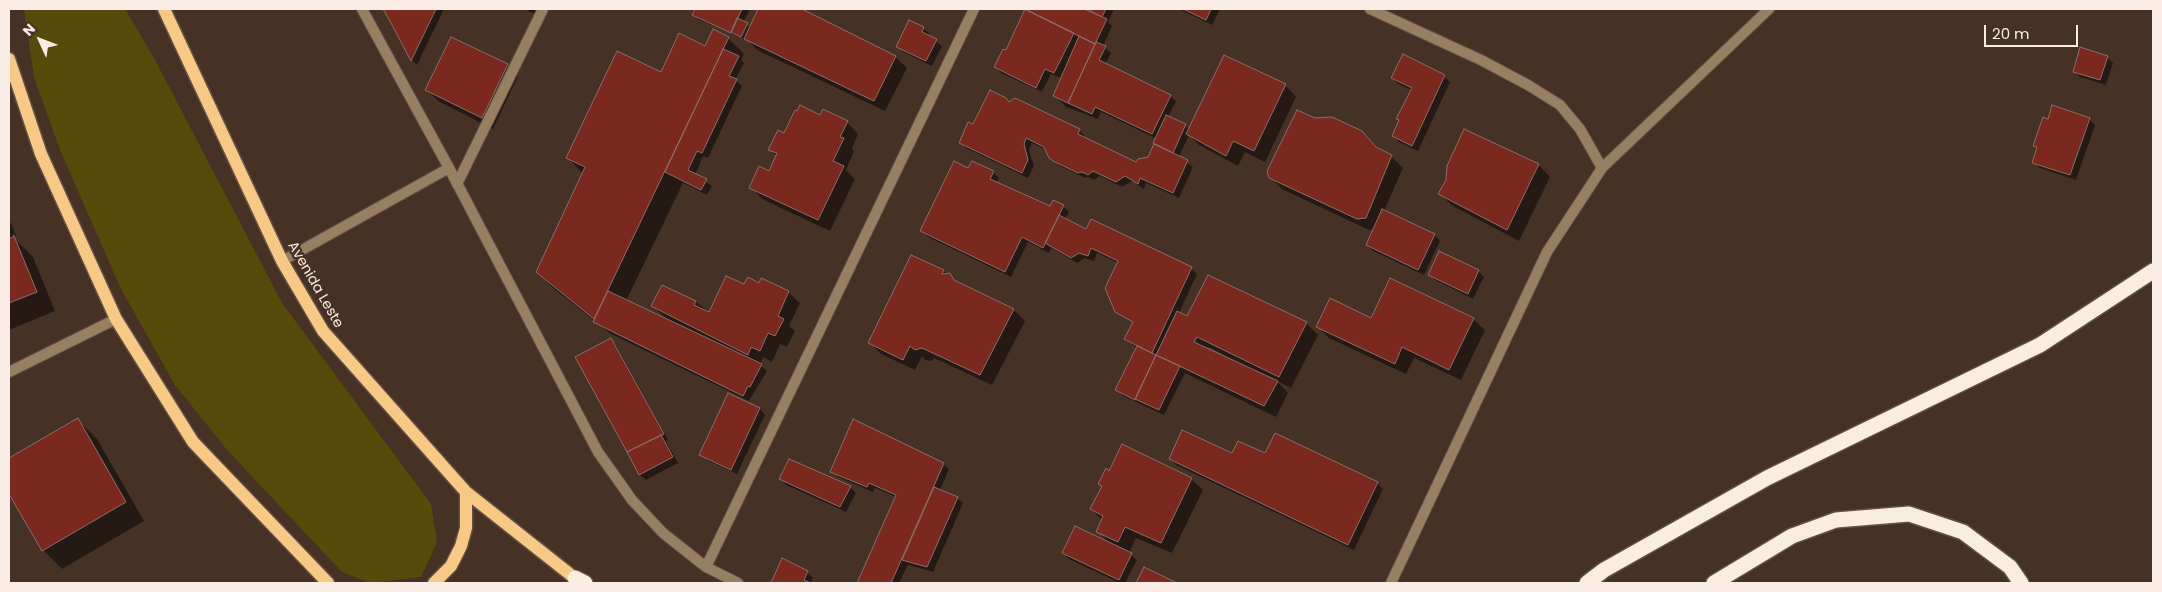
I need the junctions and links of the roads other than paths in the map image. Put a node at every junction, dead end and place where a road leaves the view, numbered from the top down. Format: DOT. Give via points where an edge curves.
graph roads {
  1 [pos="164,9"];
  2 [pos="362,9"];
  3 [pos="543,9"];
  4 [pos="974,9"];
  5 [pos="1370,9"];
  6 [pos="1769,9"];
  7 [pos="9,59"];
  8 [pos="449,168"];
  9 [pos="1602,168"];
  10 [pos="457,184"];
  11 [pos="282,261"];
  12 [pos="2153,271"];
  13 [pos="116,319"];
  14 [pos="9,372"];
  15 [pos="466,492"];
  16 [pos="706,567"];
  17 [pos="580,582"];
  18 [pos="328,583"];
  19 [pos="434,583"];
  20 [pos="738,583"];
  21 [pos="1392,583"];
  22 [pos="1587,583"];
  23 [pos="1714,583"];
  24 [pos="2022,583"];
  1 -- 11 [label="main road, Avenida Leste"];
  2 -- 8 [label="street"];
  3 -- 10 [label="street"];
  4 -- 16 [label="street"];
  5 -- 9 [label="street" via="1504,72 1560,105 1580,129"];
  6 -- 9 [label="street"];
  7 -- 13 [label="main road" via="41,154"];
  8 -- 10 [label="street"];
  8 -- 11 [label="street"];
  9 -- 21 [label="street" via="1547,252"];
  10 -- 16 [label="street" via="598,452 632,500 683,550"];
  11 -- 15 [label="main road, Avenida Leste" via="323,331"];
  12 -- 22 [label="highway" via="2040,345 1767,478 1604,570"];
  13 -- 14 [label="street"];
  13 -- 18 [label="main road" via="193,442"];
  15 -- 17 [label="main road, Avenida Leste"];
  15 -- 19 [label="main road" via="466,528 461,546 451,566"];
  16 -- 20 [label="street"];
  23 -- 24 [label="highway" via="1792,536 1836,520 1910,514 1963,532 2010,567"];
}
